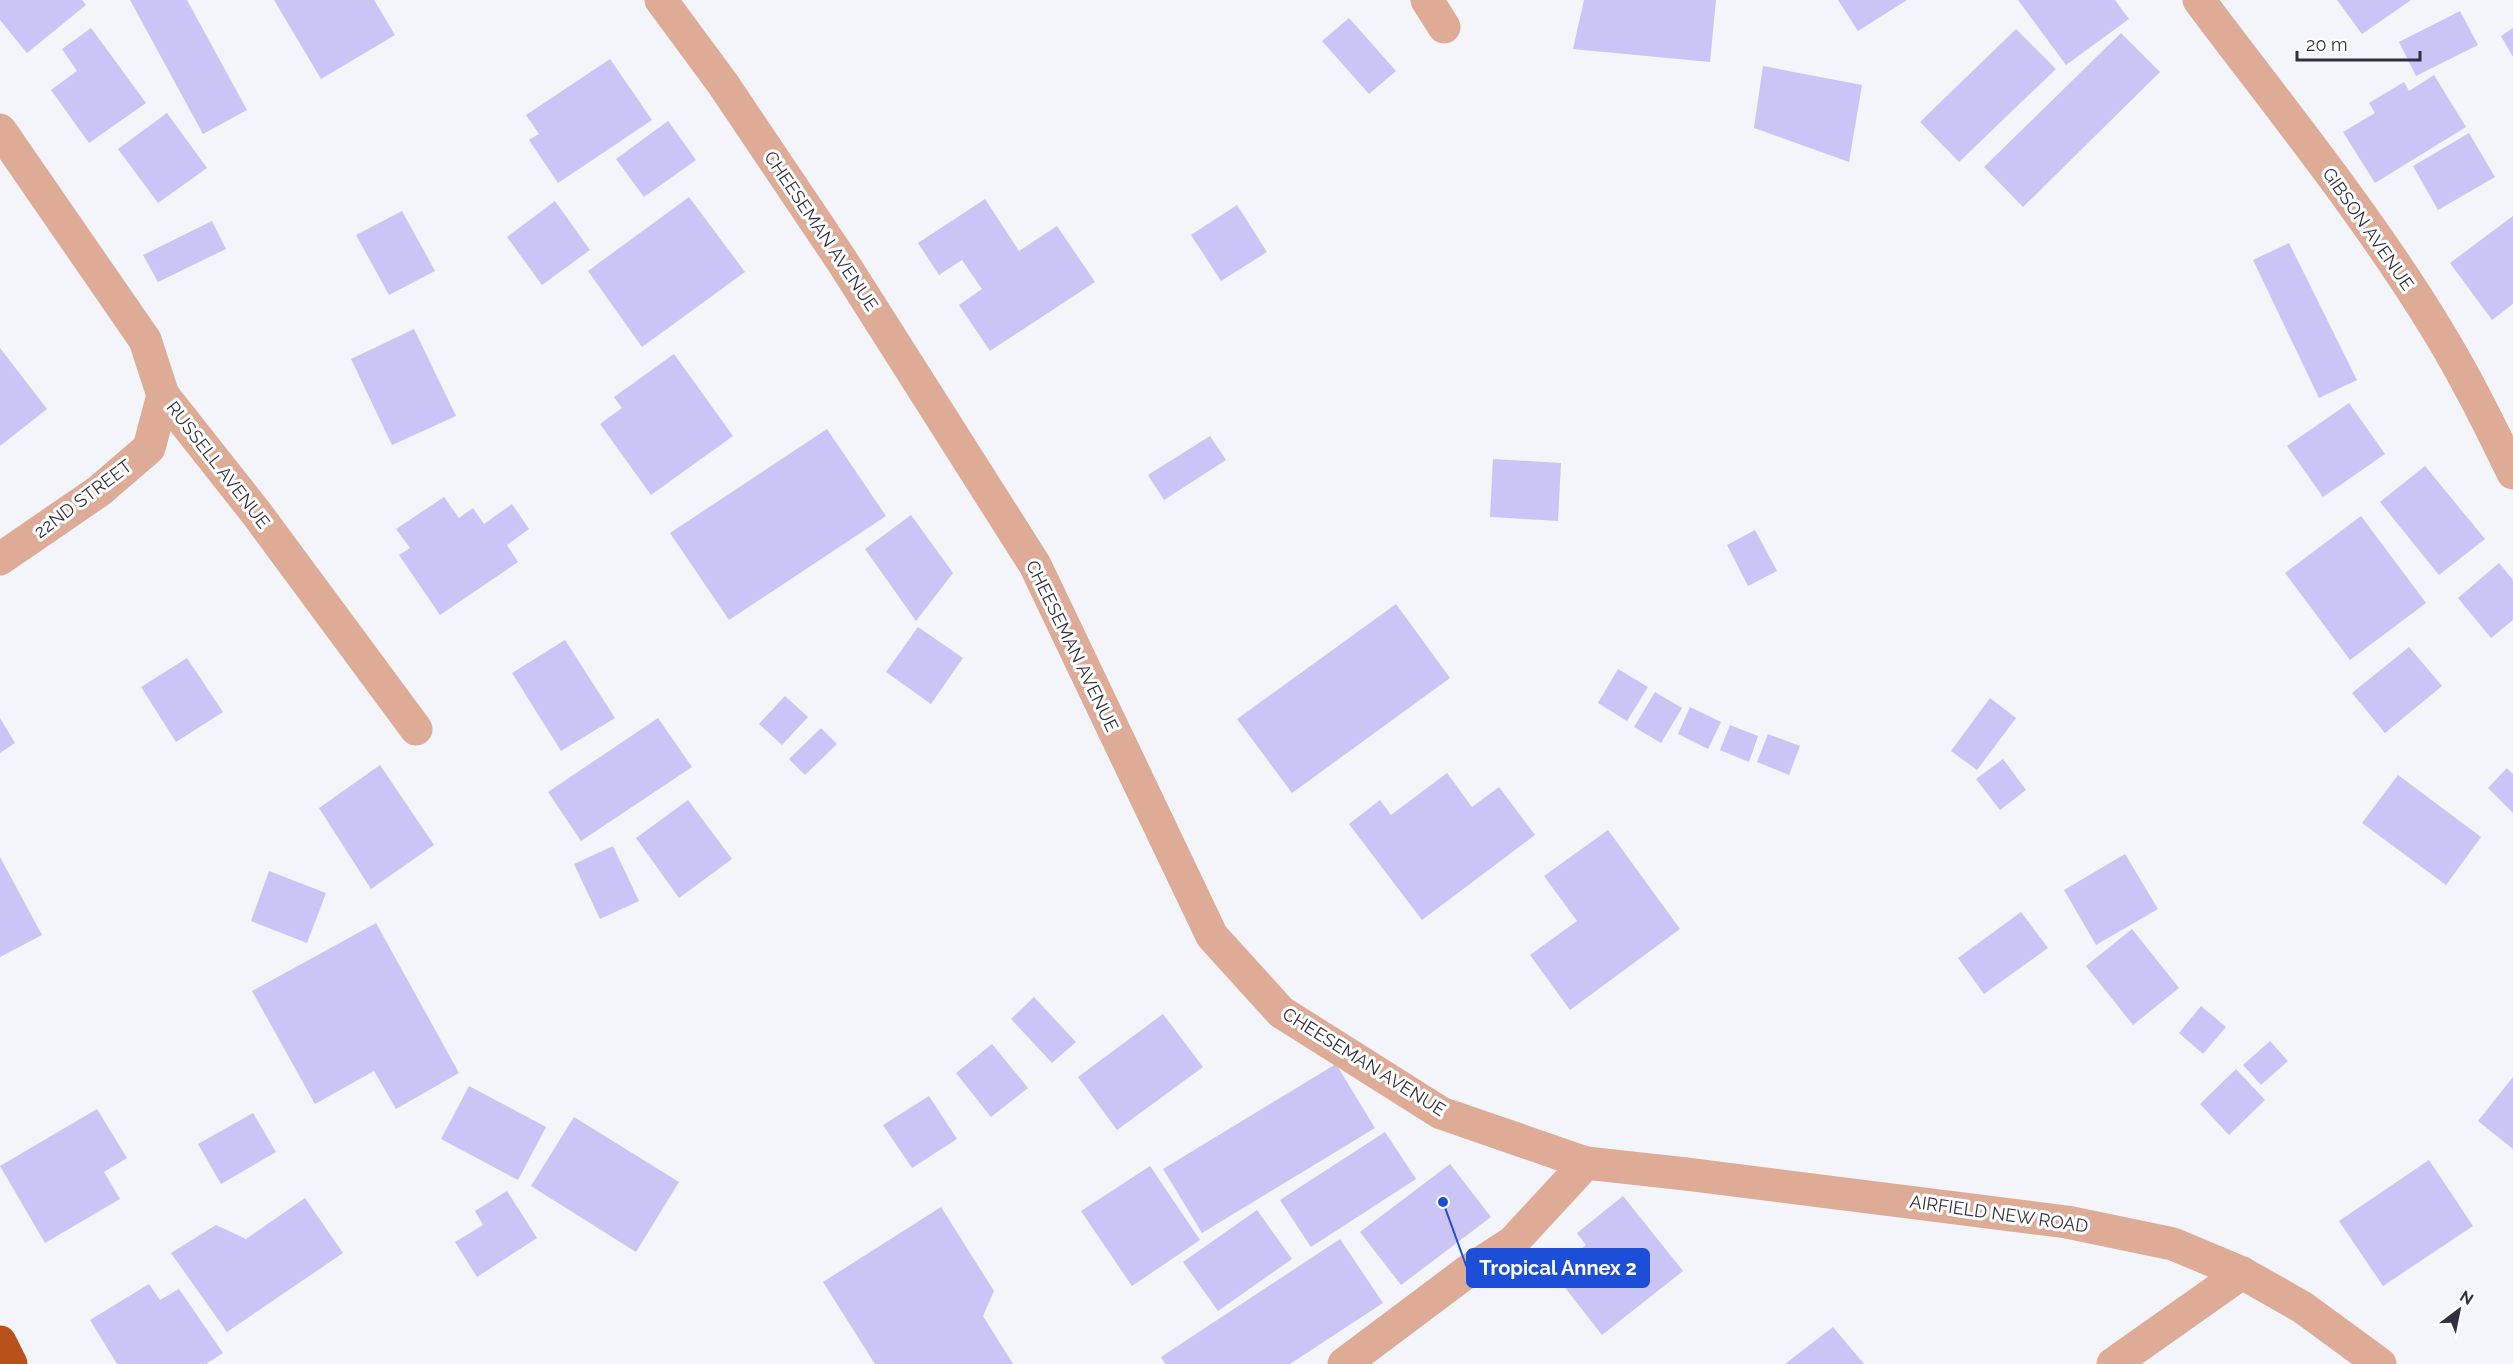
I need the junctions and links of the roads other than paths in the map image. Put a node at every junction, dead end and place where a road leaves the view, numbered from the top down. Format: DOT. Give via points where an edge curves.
graph roads {
  1 [pos="661,0"];
  2 [pos="2199,0"];
  3 [pos="0,130"];
  4 [pos="163,395"];
  5 [pos="2513,473"];
  6 [pos="0,559"];
  7 [pos="416,729"];
  8 [pos="1586,1163"];
  9 [pos="2242,1273"];
  10 [pos="0,1342"];
  11 [pos="11,1364"];
  12 [pos="1344,1364"];
  13 [pos="2113,1364"];
  14 [pos="2380,1364"];
  1 -- 8 [label="street, CHEESEMAN AVENUE" via="723,84 842,261 1035,565 1212,936 1281,1012 1441,1113"];
  2 -- 5 [label="street, GIBSON AVENUE" via="2353,203 2436,328"];
  3 -- 4 [label="street, RUSSELL AVENUE" via="144,340"];
  4 -- 6 [label="street, 22ND STREET" via="149,448 99,491"];
  4 -- 7 [label="street, RUSSELL AVENUE"];
  8 -- 9 [label="street, AIRFIELD NEW ROAD" via="2067,1222 2174,1244"];
  8 -- 12 [label="street" via="1513,1242 1468,1270"];
  9 -- 13 [label="street"];
  9 -- 14 [label="street, AIRFIELD NEW ROAD" via="2302,1307"];
  10 -- 11 [label="highway"];
}
